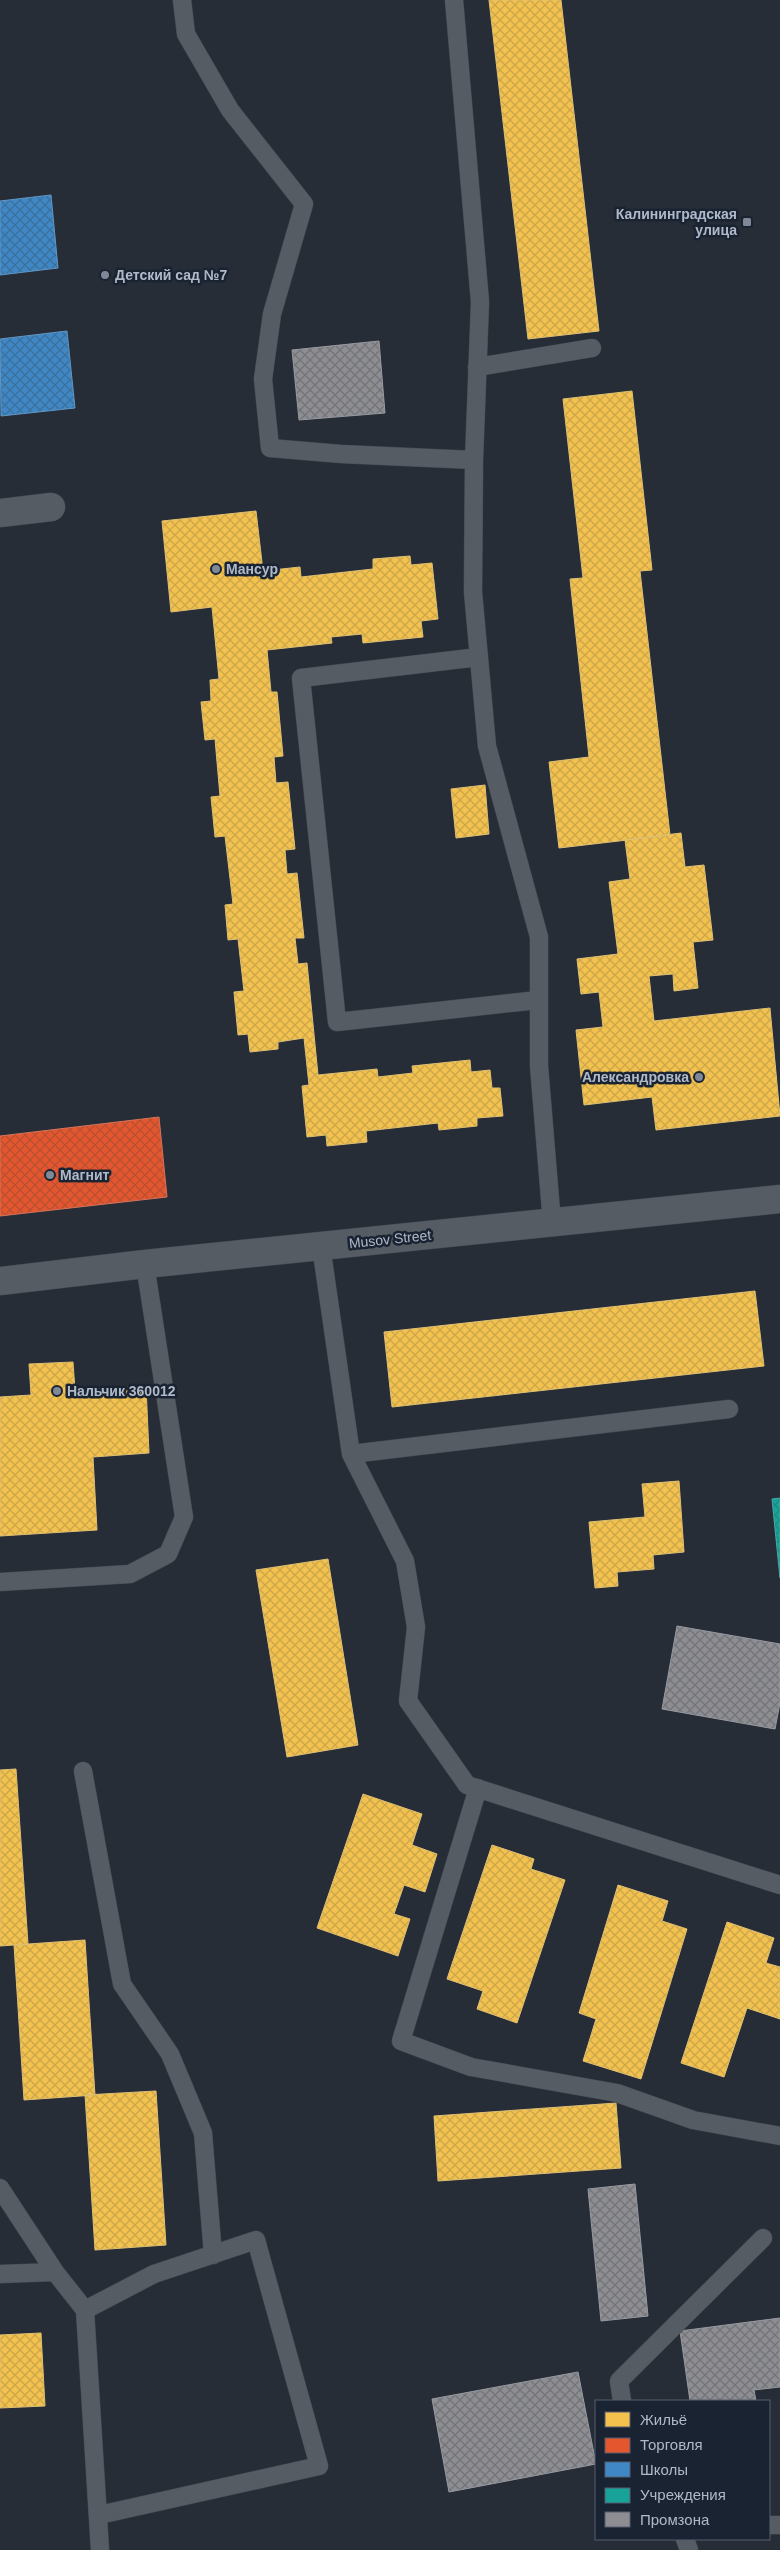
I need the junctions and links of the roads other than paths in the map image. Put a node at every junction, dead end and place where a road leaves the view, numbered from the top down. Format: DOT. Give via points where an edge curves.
graph roads {
  1 [pos="182,0"];
  2 [pos="454,0"];
  3 [pos="592,348"];
  4 [pos="477,367"];
  5 [pos="474,460"];
  6 [pos="50,507"];
  7 [pos="0,513"];
  8 [pos="479,657"];
  9 [pos="538,1000"];
  10 [pos="780,1199"];
  11 [pos="552,1223"];
  12 [pos="321,1246"];
  13 [pos="144,1264"];
  14 [pos="0,1281"];
  15 [pos="728,1409"];
  16 [pos="351,1454"];
  17 [pos="0,1582"];
  18 [pos="83,1771"];
  19 [pos="478,1788"];
  20 [pos="780,1885"];
  21 [pos="780,2136"];
  22 [pos="0,2188"];
  23 [pos="763,2238"];
  24 [pos="213,2255"];
  25 [pos="55,2272"];
  26 [pos="0,2274"];
  27 [pos="85,2310"];
  28 [pos="622,2400"];
  29 [pos="99,2515"];
  30 [pos="100,2550"];
  1 -- 5 [label="lane" via="186,34 230,110 304,204 272,314 262,379 270,448"];
  2 -- 4 [label="lane" via="480,302"];
  3 -- 4 [label="lane"];
  4 -- 5 [label="lane"];
  5 -- 8 [label="lane" via="474,592"];
  6 -- 7 [label="street"];
  8 -- 9 [label="lane" via="487,746 539,937"];
  8 -- 9 [label="lane" via="301,678 337,1022"];
  9 -- 11 [label="lane" via="539,1066"];
  10 -- 11 [label="street, Musov Street"];
  11 -- 12 [label="street, Musov Street"];
  12 -- 13 [label="street, Musov Street"];
  12 -- 16 [label="lane"];
  13 -- 14 [label="street, Musov Street"];
  13 -- 17 [label="lane" via="184,1517 168,1554 130,1574"];
  15 -- 16 [label="lane"];
  16 -- 19 [label="lane" via="405,1561 416,1627 408,1701 467,1784"];
  18 -- 24 [label="lane" via="122,1984 170,2054 203,2133"];
  19 -- 20 [label="lane"];
  19 -- 21 [label="lane" via="401,2041 471,2067 617,2093 694,2120"];
  22 -- 25 [label="lane"];
  23 -- 28 [label="lane" via="619,2381"];
  24 -- 27 [label="lane" via="154,2274"];
  24 -- 29 [label="lane" via="256,2240 319,2466"];
  25 -- 26 [label="lane"];
  25 -- 27 [label="lane"];
  27 -- 29 [label="lane"];
  29 -- 30 [label="lane"];
}
